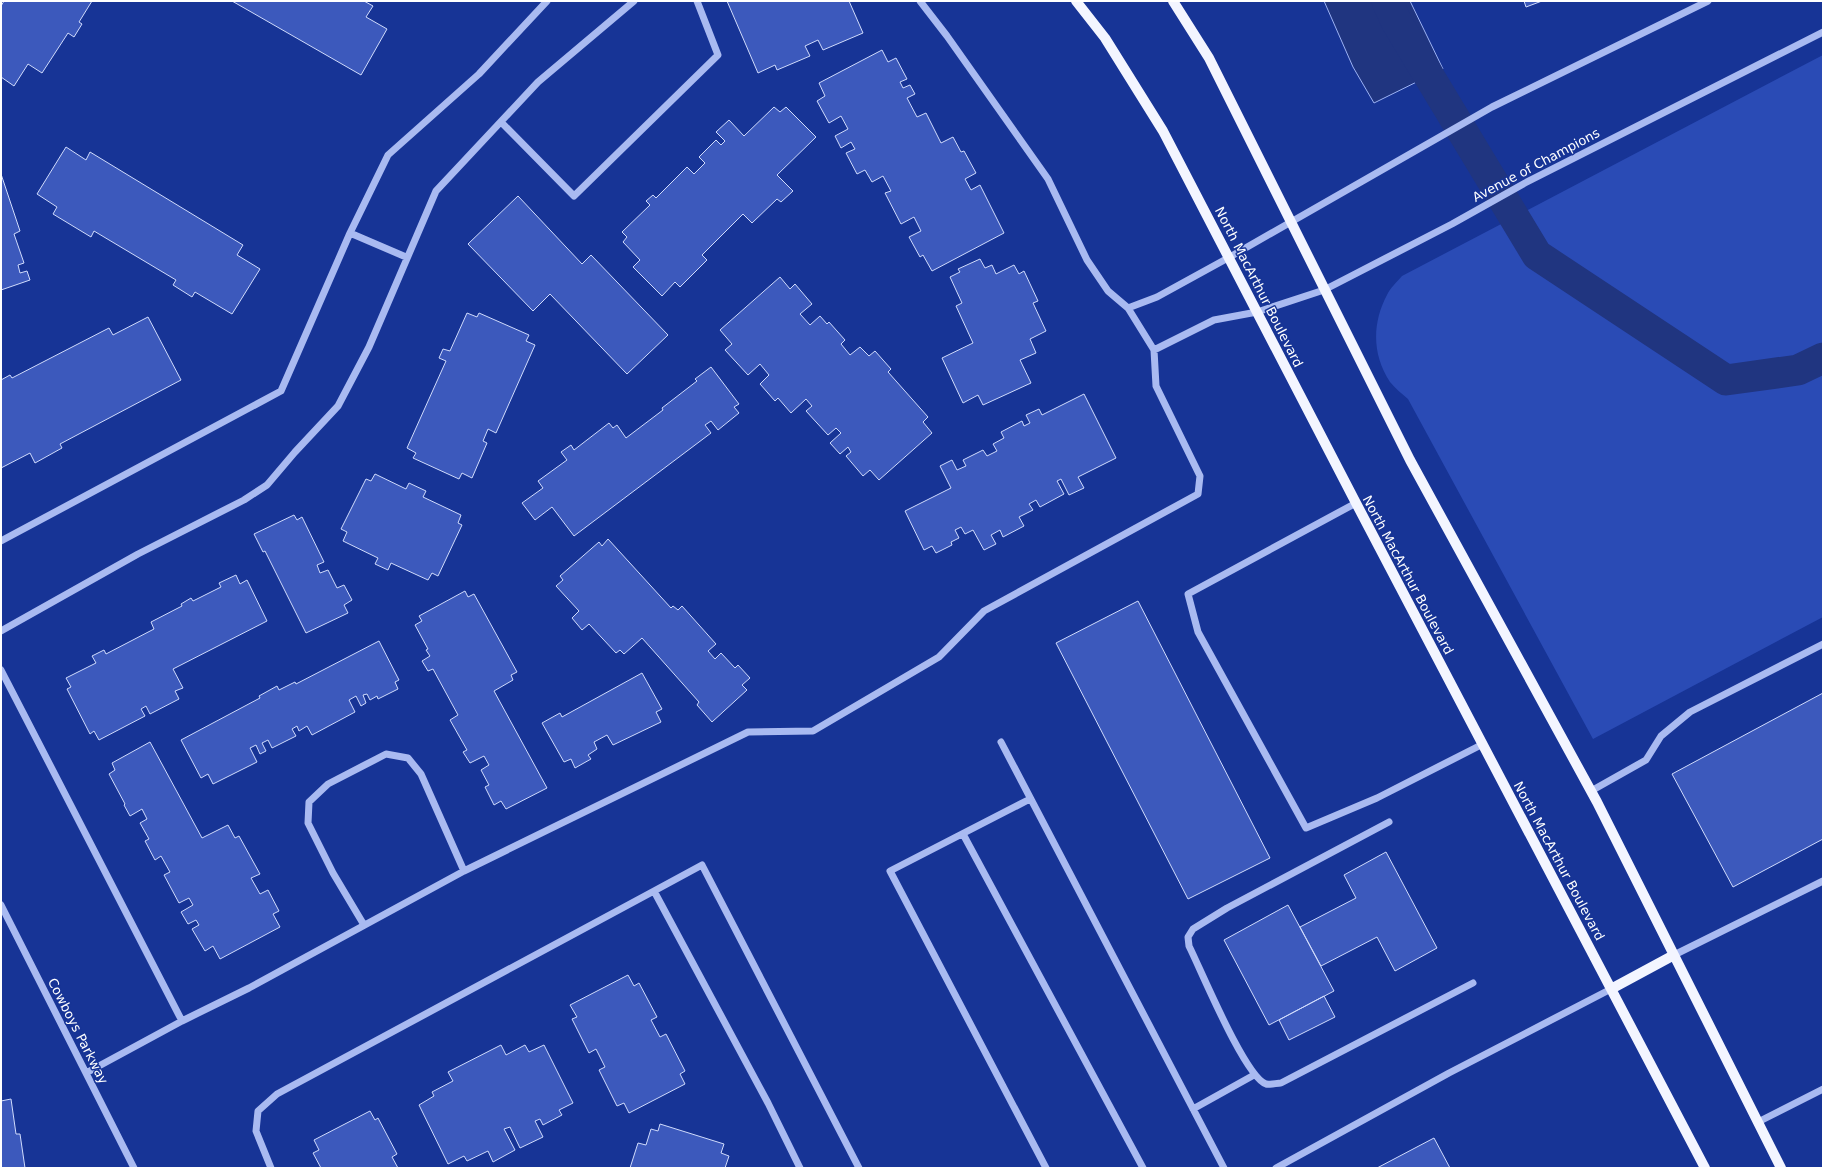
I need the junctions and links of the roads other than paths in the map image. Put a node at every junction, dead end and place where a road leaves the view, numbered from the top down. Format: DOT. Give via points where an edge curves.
graph roads {
  1 [pos="547,1"];
  2 [pos="634,1"];
  3 [pos="697,1"];
  4 [pos="920,1"];
  5 [pos="1076,1"];
  6 [pos="1173,1"];
  7 [pos="1708,1"];
  8 [pos="1823,32"];
  9 [pos="501,122"];
  10 [pos="1290,222"];
  11 [pos="350,233"];
  12 [pos="406,257"];
  13 [pos="1228,258"];
  14 [pos="1324,290"];
  15 [pos="1128,308"];
  16 [pos="1257,312"];
  17 [pos="1154,350"];
  18 [pos="1356,503"];
  19 [pos="1,541"];
  20 [pos="1,631"];
  21 [pos="1823,644"];
  22 [pos="1,670"];
  23 [pos="1001,742"];
  24 [pos="1484,744"];
  25 [pos="1591,791"];
  26 [pos="1030,799"];
  27 [pos="1389,822"];
  28 [pos="963,834"];
  29 [pos="464,870"];
  30 [pos="1823,881"];
  31 [pos="654,891"];
  32 [pos="1,905"];
  33 [pos="364,925"];
  34 [pos="1674,955"];
  35 [pos="1473,983"];
  36 [pos="1611,989"];
  37 [pos="182,1021"];
  38 [pos="86,1073"];
  39 [pos="1254,1075"];
  40 [pos="1823,1089"];
  41 [pos="1192,1109"];
  42 [pos="1758,1122"];
  43 [pos="134,1168"];
  44 [pos="271,1168"];
  45 [pos="800,1168"];
  46 [pos="860,1168"];
  47 [pos="1046,1168"];
  48 [pos="1143,1168"];
  49 [pos="1224,1168"];
  50 [pos="1276,1168"];
  51 [pos="1705,1168"];
  52 [pos="1781,1168"];
  1 -- 11 [label="street" via="479,74 388,156"];
  2 -- 9 [label="street" via="538,82"];
  3 -- 9 [label="street" via="718,55 574,196"];
  4 -- 15 [label="street" via="1048,180 1087,260 1108,291"];
  5 -- 13 [label="main road, North MacArthur Boulevard" via="1105,38 1163,131"];
  6 -- 10 [label="main road" via="1209,58"];
  7 -- 10 [label="street" via="1492,107"];
  8 -- 14 [label="street, Avenue of Champions" via="1525,183"];
  9 -- 12 [label="street" via="436,191"];
  10 -- 13 [label="street"];
  10 -- 14 [label="main road"];
  11 -- 12 [label="street"];
  11 -- 19 [label="street" via="281,391"];
  12 -- 20 [label="street" via="369,347 338,406 267,485 244,500 138,554"];
  13 -- 15 [label="street" via="1157,297"];
  13 -- 16 [label="main road, North MacArthur Boulevard"];
  14 -- 16 [label="street, Avenue of Champions"];
  14 -- 25 [label="main road" via="1410,460"];
  15 -- 17 [label="street"];
  16 -- 17 [label="street, Avenue of Champions" via="1214,320"];
  16 -- 18 [label="main road, North MacArthur Boulevard"];
  17 -- 29 [label="street" via="1156,386 1200,476 1198,494 984,610 939,657 813,731 748,732"];
  18 -- 24 [label="main road, North MacArthur Boulevard"];
  18 -- 24 [label="street" via="1188,594 1198,632 1306,828 1376,798"];
  21 -- 25 [label="street" via="1690,712 1662,736 1646,760"];
  22 -- 37 [label="street"];
  23 -- 26 [label="street"];
  24 -- 36 [label="main road, North MacArthur Boulevard"];
  25 -- 34 [label="main road"];
  26 -- 28 [label="street"];
  26 -- 41 [label="street"];
  27 -- 39 [label="street" via="1227,908 1193,929 1188,937 1189,946 1238,1049"];
  28 -- 47 [label="street" via="890,871"];
  28 -- 48 [label="street"];
  29 -- 33 [label="street"];
  29 -- 33 [label="street" via="421,774 408,758 386,754 328,784 309,802 308,823 333,873"];
  30 -- 34 [label="street"];
  31 -- 44 [label="street" via="277,1094 258,1111 256,1131"];
  31 -- 45 [label="street"];
  31 -- 46 [label="street" via="702,865"];
  32 -- 38 [label="street, Cowboys Parkway"];
  33 -- 37 [label="street" via="249,988"];
  34 -- 36 [label="main road"];
  34 -- 42 [label="main road"];
  35 -- 39 [label="street" via="1281,1083 1266,1084"];
  36 -- 50 [label="street" via="1449,1073"];
  36 -- 51 [label="main road, North MacArthur Boulevard"];
  37 -- 38 [label="street"];
  38 -- 43 [label="street, Cowboys Parkway"];
  39 -- 41 [label="street"];
  40 -- 42 [label="street"];
  41 -- 49 [label="street"];
  42 -- 52 [label="main road"];
}
